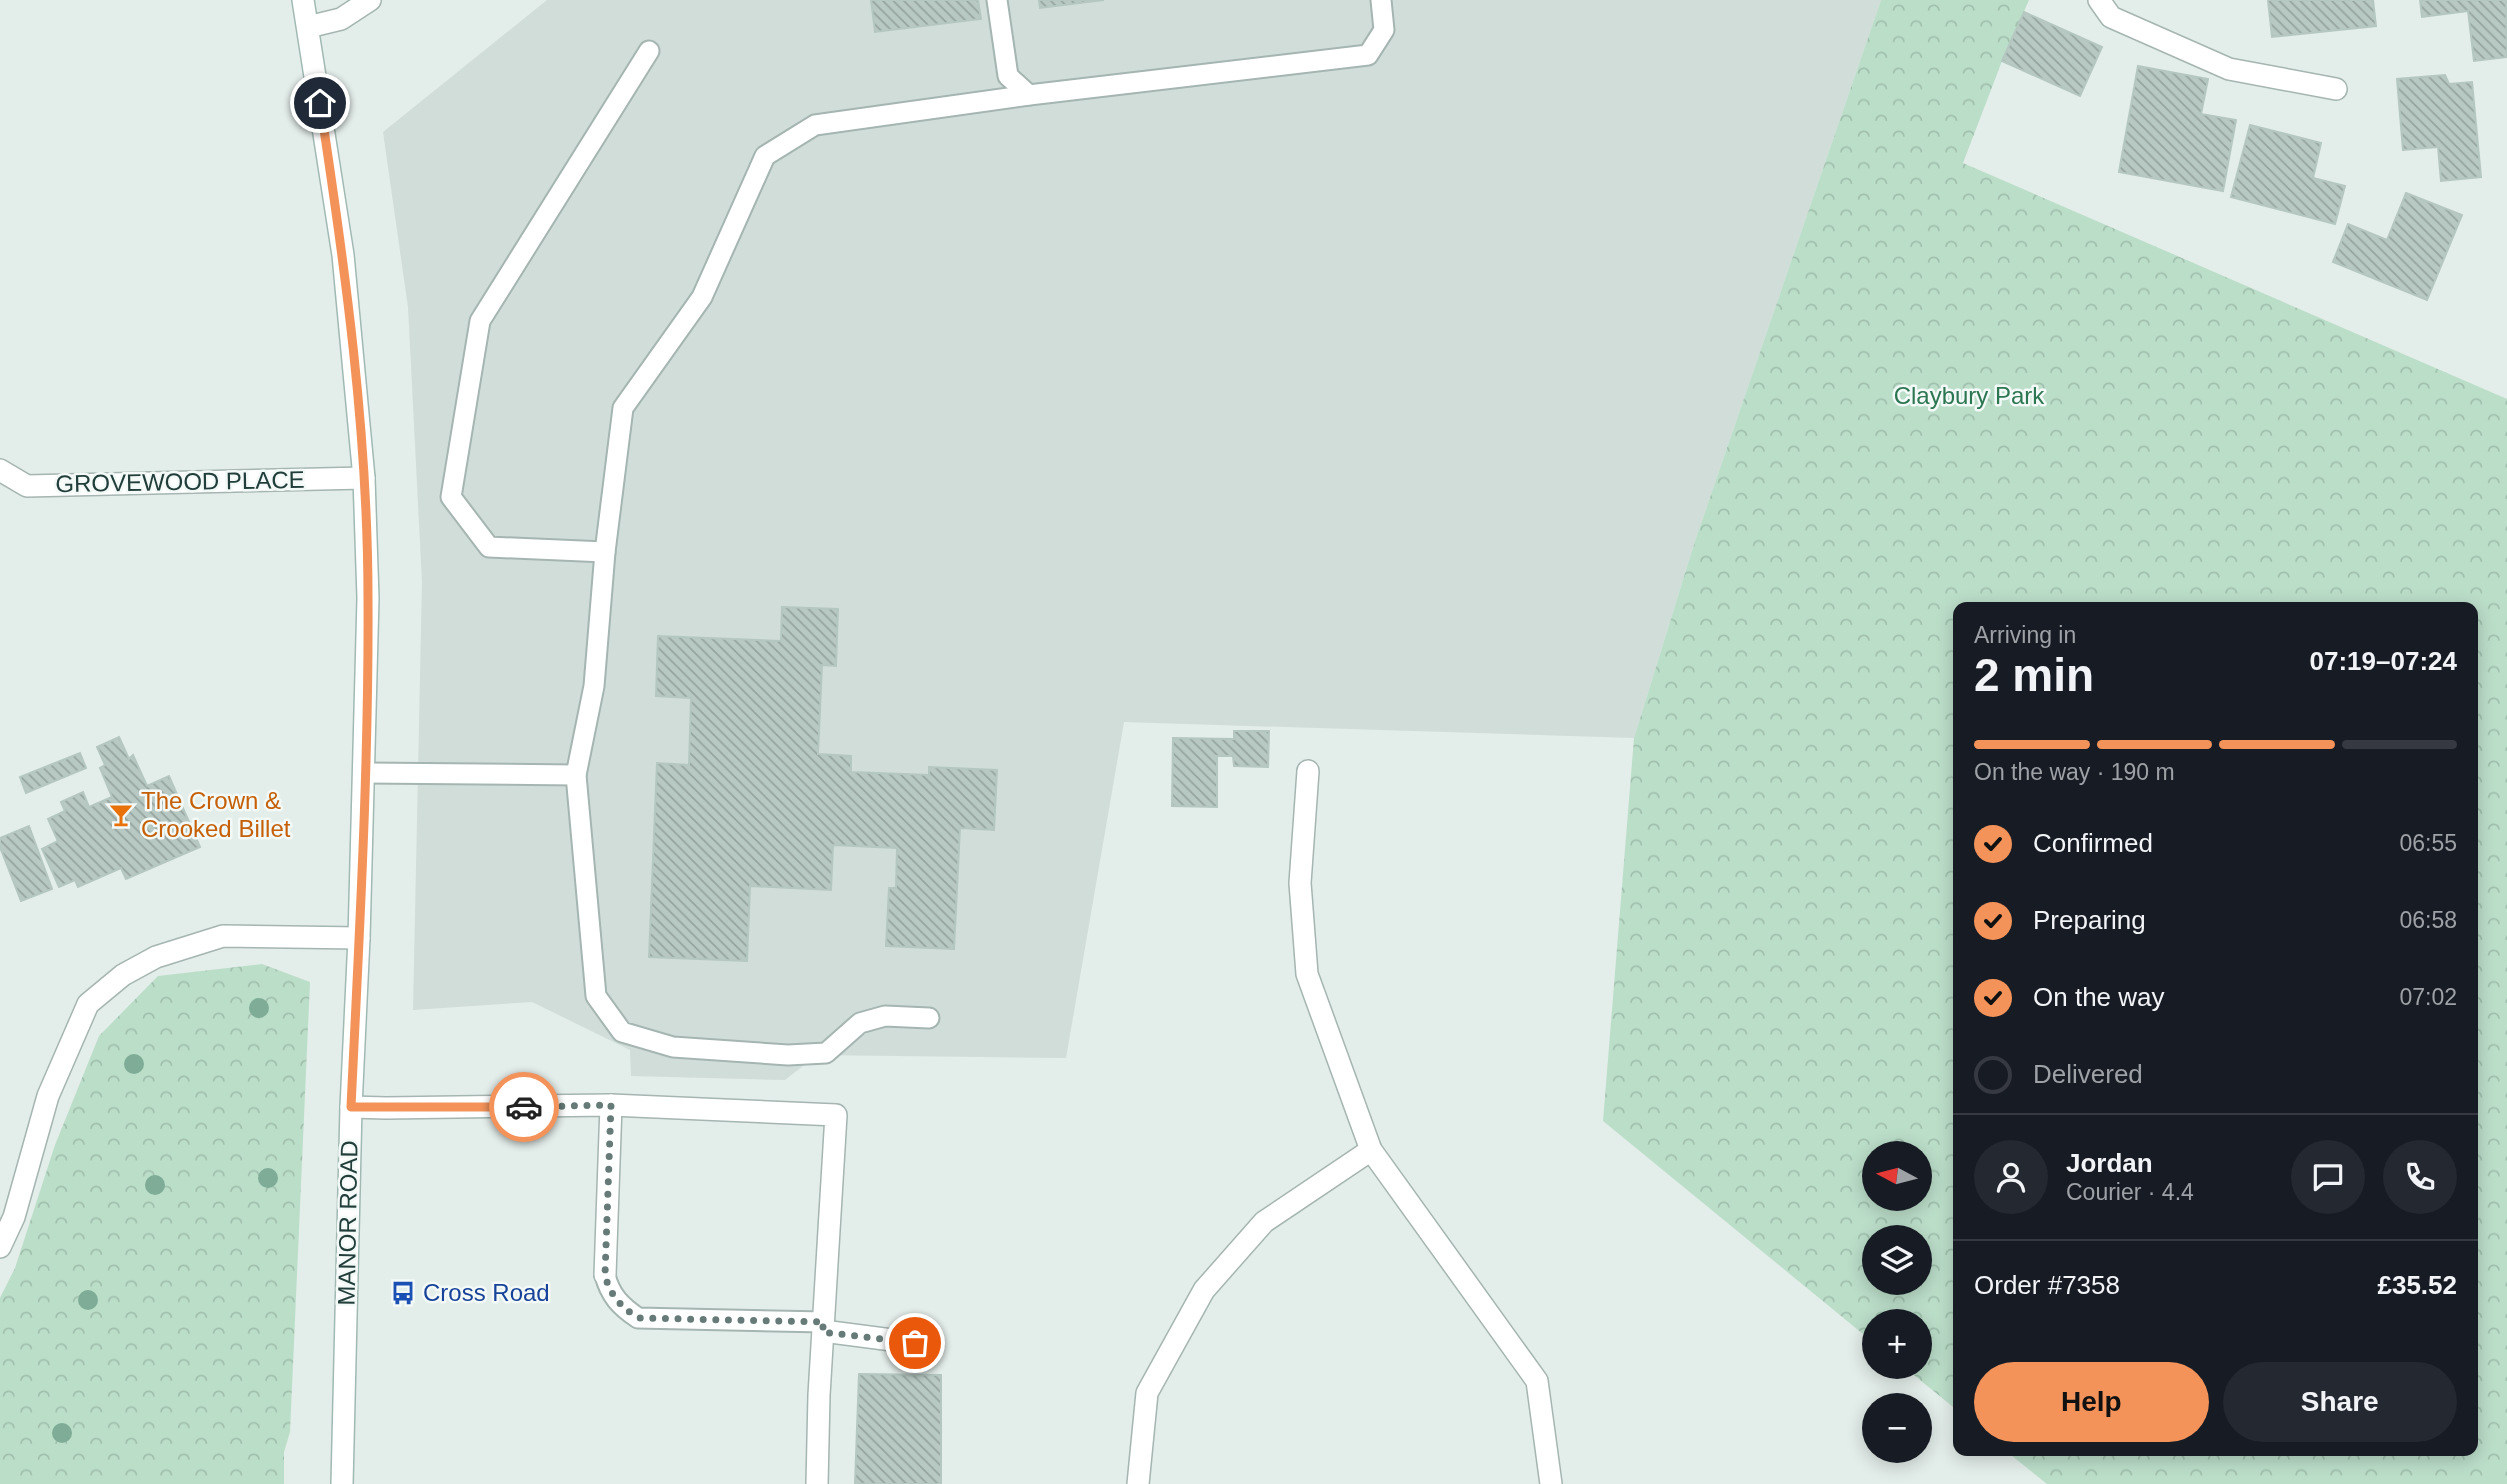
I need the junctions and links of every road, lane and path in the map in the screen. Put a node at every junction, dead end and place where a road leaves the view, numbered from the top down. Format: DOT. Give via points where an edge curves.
graph roads {
  1 [pos="303,0"];
  2 [pos="370,0"];
  3 [pos="997,0"];
  4 [pos="1381,0"];
  5 [pos="2099,0"];
  6 [pos="308,27"];
  7 [pos="649,51"];
  8 [pos="2336,89"];
  9 [pos="1029,96"];
  10 [pos="0,470"];
  11 [pos="364,478"];
  12 [pos="605,552"];
  13 [pos="1308,771"];
  14 [pos="365,773"];
  15 [pos="576,775"];
  16 [pos="359,938"];
  17 [pos="929,1018"];
  18 [pos="611,1105"];
  19 [pos="351,1107"];
  20 [pos="1371,1150"];
  21 [pos="0,1247"];
  22 [pos="605,1275"];
  23 [pos="823,1327"];
  24 [pos="915,1343"];
  25 [pos="342,1484"];
  26 [pos="817,1484"];
  27 [pos="1138,1484"];
  28 [pos="1551,1484"];
  1 -- 6 [label="street, MANOR ROAD"];
  2 -- 6 [label="street" via="341,19"];
  3 -- 9 [label="lane" via="1007,76"];
  4 -- 9 [label="lane" via="1384,30 1368,55"];
  5 -- 8 [label="street" via="2111,17 2228,69"];
  6 -- 11 [label="street, MANOR ROAD" via="343,255"];
  7 -- 12 [label="lane" via="480,321 451,497 489,547"];
  9 -- 12 [label="lane" via="815,125 765,156 702,298 623,408"];
  10 -- 11 [label="street, GROVEWOOD PLACE" via="27,486"];
  11 -- 14 [label="street, MANOR ROAD" via="368,598"];
  12 -- 15 [label="lane" via="594,686"];
  13 -- 20 [label="street" via="1300,883 1307,974"];
  14 -- 15 [label="lane"];
  14 -- 16 [label="street, MANOR ROAD"];
  15 -- 17 [label="lane" via="596,996 622,1032 673,1047 788,1055 826,1053 860,1023 885,1016"];
  16 -- 19 [label="street, MANOR ROAD"];
  16 -- 21 [label="street" via="223,936 156,957 123,975 88,1004 48,1096 14,1217"];
  18 -- 19 [label="street"];
  18 -- 22 [label="street"];
  18 -- 23 [label="street" via="836,1115"];
  19 -- 25 [label="street, MANOR ROAD"];
  20 -- 27 [label="street" via="1264,1222 1204,1290 1147,1393"];
  20 -- 28 [label="street" via="1537,1381"];
  22 -- 23 [label="lane" via="609,1291 638,1318"];
  23 -- 24 [label="street"];
  23 -- 26 [label="street"];
}
